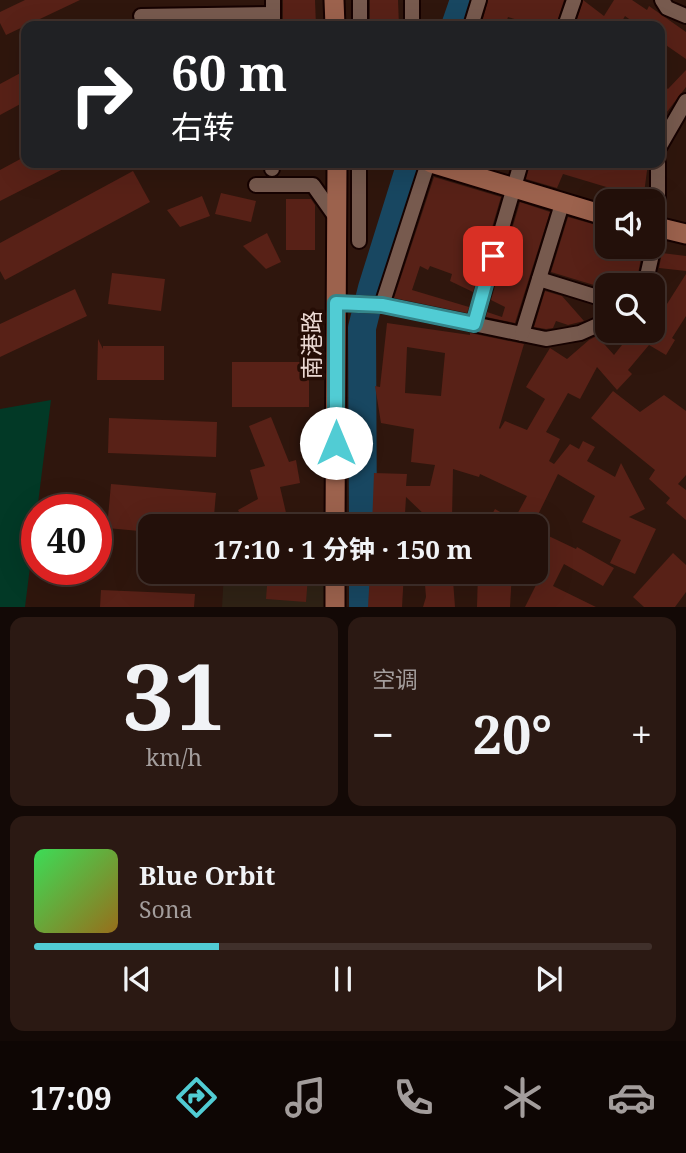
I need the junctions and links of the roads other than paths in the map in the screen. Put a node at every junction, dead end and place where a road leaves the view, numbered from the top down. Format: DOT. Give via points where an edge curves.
graph roads {
  1 [pos="334,0"];
  2 [pos="360,0"];
  3 [pos="412,0"];
  4 [pos="479,0"];
  5 [pos="574,0"];
  6 [pos="662,0"];
  7 [pos="273,13"];
  8 [pos="141,16"];
  9 [pos="686,16"];
  10 [pos="335,21"];
  11 [pos="360,21"];
  12 [pos="412,21"];
  13 [pos="473,21"];
  14 [pos="567,21"];
  15 [pos="686,101"];
  16 [pos="665,137"];
  17 [pos="337,168"];
  18 [pos="359,168"];
  19 [pos="427,168"];
  20 [pos="446,168"];
  21 [pos="519,168"];
  22 [pos="658,168"];
  23 [pos="256,185"];
  24 [pos="513,188"];
  25 [pos="657,189"];
  26 [pos="562,204"];
  27 [pos="595,213"];
  28 [pos="337,219"];
  29 [pos="665,229"];
  30 [pos="686,234"];
  31 [pos="359,241"];
  32 [pos="539,279"];
  33 [pos="595,296"];
  34 [pos="337,303"];
  35 [pos="382,305"];
  36 [pos="474,324"];
  37 [pos="595,326"];
  38 [pos="522,334"];
  39 [pos="335,514"];
  40 [pos="335,584"];
  41 [pos="335,607"];
  1 -- 10 [label="street"];
  2 -- 11 [label="street"];
  3 -- 12 [label="street"];
  4 -- 13 [label="street"];
  5 -- 14 [label="street"];
  6 -- 9 [label="street" via="667,8"];
  7 -- 8 [label="street"];
  15 -- 16 [label="street"];
  17 -- 28 [label="street, 南港路"];
  18 -- 31 [label="street"];
  19 -- 35 [label="street"];
  20 -- 24 [label="street"];
  21 -- 24 [label="street"];
  22 -- 25 [label="street"];
  23 -- 28 [label="street" via="313,185"];
  24 -- 26 [label="street"];
  24 -- 36 [label="street"];
  26 -- 27 [label="street"];
  26 -- 32 [label="street"];
  28 -- 34 [label="street, 南港路"];
  29 -- 30 [label="street"];
  32 -- 33 [label="street"];
  32 -- 38 [label="street"];
  34 -- 35 [label="street"];
  34 -- 39 [label="street, 南港路"];
  35 -- 36 [label="street"];
  36 -- 38 [label="street"];
  37 -- 38 [label="street" via="546,339"];
  40 -- 41 [label="street"];
}
